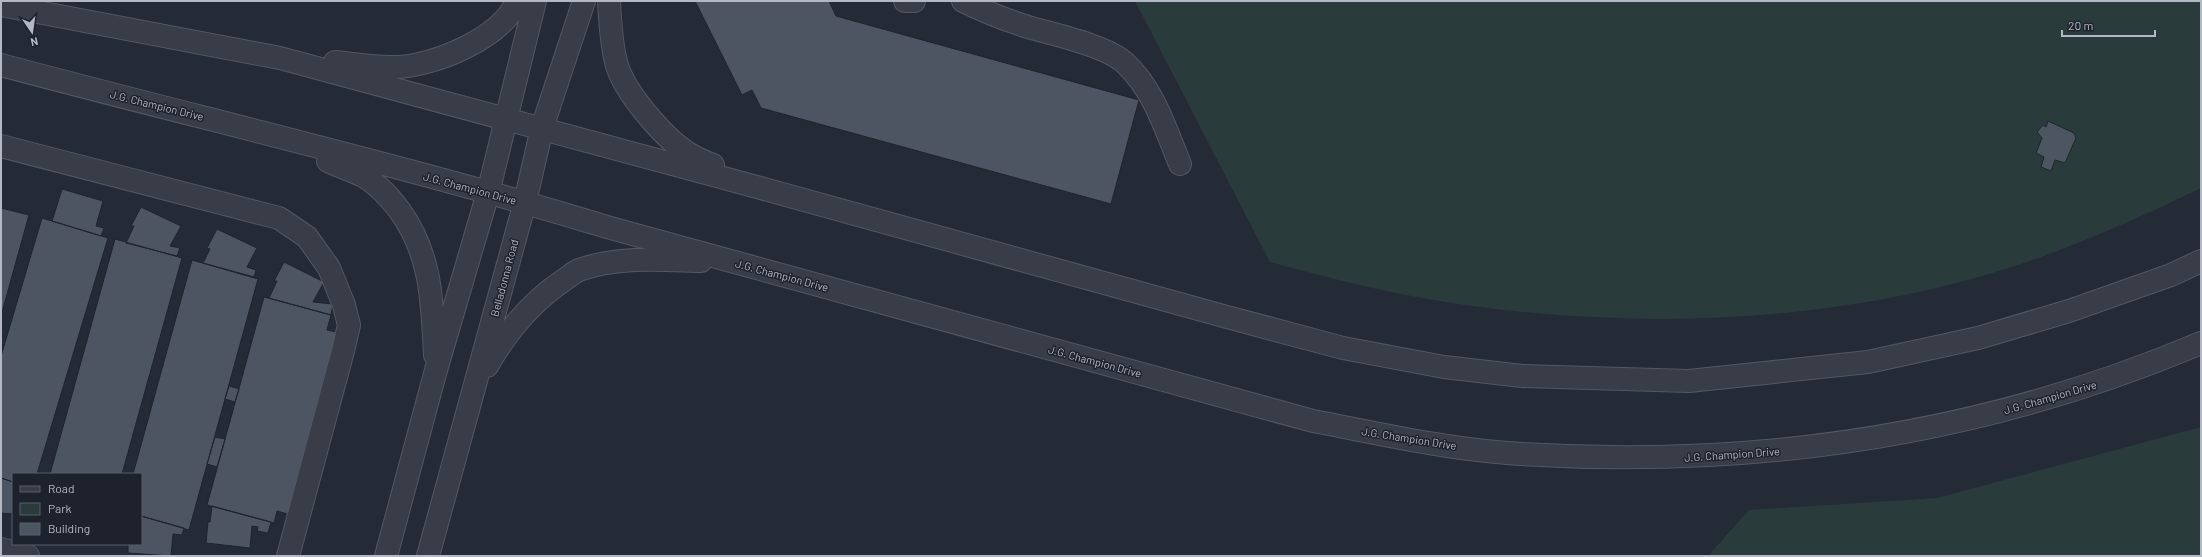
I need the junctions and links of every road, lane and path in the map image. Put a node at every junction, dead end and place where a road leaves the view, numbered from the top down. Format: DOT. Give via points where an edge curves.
graph roads {
  1 [pos="517,1"];
  2 [pos="535,1"];
  3 [pos="584,1"];
  4 [pos="609,1"];
  5 [pos="905,1"];
  6 [pos="914,1"];
  7 [pos="963,1"];
  8 [pos="1,5"];
  9 [pos="280,58"];
  10 [pos="1,66"];
  11 [pos="507,119"];
  12 [pos="542,128"];
  13 [pos="256,130"];
  14 [pos="1,146"];
  15 [pos="1180,164"];
  16 [pos="757,187"];
  17 [pos="488,193"];
  18 [pos="525,202"];
  19 [pos="2201,261"];
  20 [pos="734,262"];
  21 [pos="2201,343"];
  22 [pos="436,370"];
  23 [pos="473,389"];
  24 [pos="1,549"];
  25 [pos="28,556"];
  26 [pos="288,556"];
  27 [pos="386,556"];
  28 [pos="428,556"];
  1 -- 9 [label="street" via="512,12 483,38 455,53 427,63 396,67"];
  2 -- 11 [label="street"];
  3 -- 12 [label="street, Belladonna Road"];
  4 -- 16 [label="street" via="610,31 616,64 633,95 658,128 690,154"];
  5 -- 6 [label="street"];
  7 -- 15 [label="street" via="1026,26 1093,46 1124,61 1154,100"];
  8 -- 9 [label="street"];
  9 -- 11 [label="street"];
  10 -- 13 [label="street, J.G. Champion Drive"];
  11 -- 12 [label="street"];
  11 -- 17 [label="street"];
  12 -- 16 [label="street"];
  12 -- 18 [label="street, Belladonna Road"];
  13 -- 17 [label="street, J.G. Champion Drive"];
  13 -- 22 [label="street" via="365,177 388,195 419,243 427,268"];
  14 -- 26 [label="street" via="279,218 307,237 329,268 344,305 348,325"];
  16 -- 19 [label="street" via="1343,348 1444,367 1522,376 1689,381 1868,362 1978,338 2070,311 2171,275"];
  17 -- 18 [label="street, J.G. Champion Drive"];
  17 -- 22 [label="street"];
  18 -- 20 [label="street, J.G. Champion Drive"];
  18 -- 23 [label="street, Belladonna Road"];
  20 -- 21 [label="street, J.G. Champion Drive" via="1313,421 1416,440 1505,452 1631,458 1728,456 1873,439 1976,418 2061,395 2146,366"];
  20 -- 23 [label="street" via="640,260 609,263 579,270 530,306 496,350"];
  22 -- 27 [label="street"];
  23 -- 28 [label="street, Belladonna Road"];
  24 -- 25 [label="street"];
}
